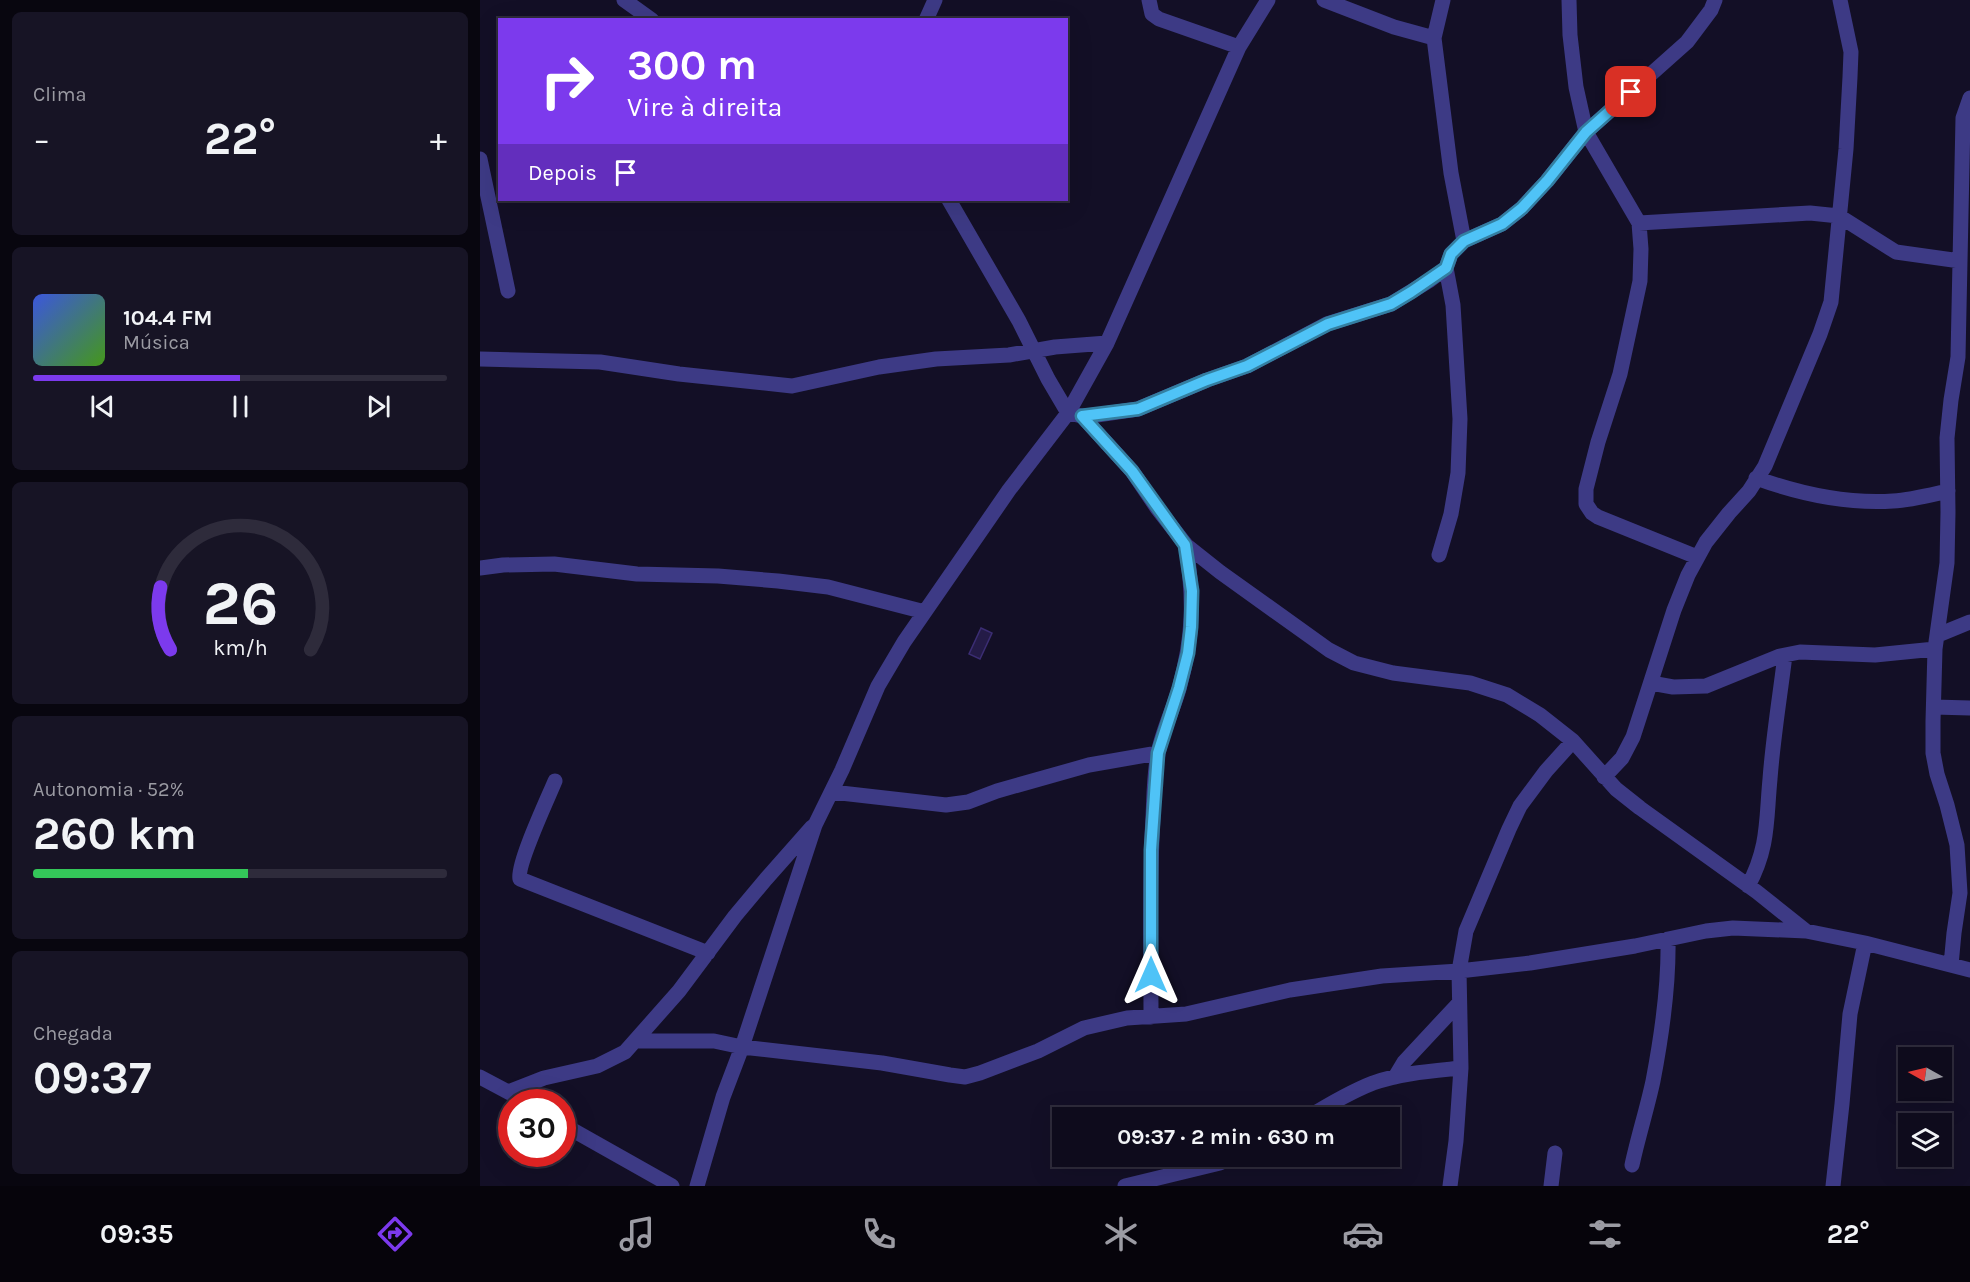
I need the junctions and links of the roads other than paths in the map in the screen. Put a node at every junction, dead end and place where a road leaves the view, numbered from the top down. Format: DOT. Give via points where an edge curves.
graph roads {
  1 [pos="934,0"];
  2 [pos="1149,0"];
  3 [pos="1268,0"];
  4 [pos="1324,0"];
  5 [pos="1443,0"];
  6 [pos="1569,0"];
  7 [pos="1715,0"];
  8 [pos="1840,0"];
  9 [pos="632,3"];
  10 [pos="650,18"];
  11 [pos="927,18"];
  12 [pos="1434,38"];
  13 [pos="1239,47"];
  14 [pos="1970,98"];
  15 [pos="1586,132"];
  16 [pos="1966,137"];
  17 [pos="480,159"];
  18 [pos="951,201"];
  19 [pos="1839,216"];
  20 [pos="1639,224"];
  21 [pos="1464,241"];
  22 [pos="1963,257"];
  23 [pos="1446,268"];
  24 [pos="508,291"];
  25 [pos="1107,344"];
  26 [pos="1035,351"];
  27 [pos="480,360"];
  28 [pos="1075,414"];
  29 [pos="1756,478"];
  30 [pos="1948,491"];
  31 [pos="1185,545"];
  32 [pos="1439,555"];
  33 [pos="1697,556"];
  34 [pos="480,568"];
  35 [pos="1220,572"];
  36 [pos="1192,588"];
  37 [pos="925,612"];
  38 [pos="1970,622"];
  39 [pos="1937,642"];
  40 [pos="1785,655"];
  41 [pos="1651,683"];
  42 [pos="1934,707"];
  43 [pos="1970,708"];
  44 [pos="1573,741"];
  45 [pos="1158,753"];
  46 [pos="1604,777"];
  47 [pos="555,781"];
  48 [pos="831,792"];
  49 [pos="814,825"];
  50 [pos="1748,886"];
  51 [pos="1806,931"];
  52 [pos="1668,939"];
  53 [pos="1865,943"];
  54 [pos="708,953"];
  55 [pos="1951,965"];
  56 [pos="1970,970"];
  57 [pos="1459,971"];
  58 [pos="1459,1003"];
  59 [pos="1151,1017"];
  60 [pos="636,1041"];
  61 [pos="742,1047"];
  62 [pos="1461,1068"];
  63 [pos="1395,1077"];
  64 [pos="480,1078"];
  65 [pos="502,1089"];
  66 [pos="516,1089"];
  67 [pos="1325,1107"];
  68 [pos="576,1132"];
  69 [pos="1555,1154"];
  70 [pos="1632,1165"];
  71 [pos="1203,1167"];
  72 [pos="672,1186"];
  73 [pos="697,1186"];
  74 [pos="1125,1186"];
  75 [pos="1450,1186"];
  76 [pos="1551,1186"];
  77 [pos="1833,1186"];
  1 -- 11 [label="street"];
  2 -- 13 [label="street" via="1152,14 1159,19"];
  3 -- 13 [label="street"];
  4 -- 12 [label="street"];
  5 -- 12 [label="street"];
  6 -- 15 [label="street" via="1569,35"];
  7 -- 15 [label="street" via="1687,42"];
  8 -- 19 [label="street" via="1851,52"];
  9 -- 10 [label="street"];
  12 -- 21 [label="street"];
  13 -- 25 [label="street"];
  14 -- 16 [label="street" via="1963,118"];
  15 -- 20 [label="street"];
  15 -- 21 [label="street" via="1522,208 1502,224"];
  16 -- 22 [label="street"];
  17 -- 24 [label="street"];
  18 -- 26 [label="street"];
  19 -- 20 [label="street" via="1810,213"];
  19 -- 22 [label="street" via="1896,252"];
  19 -- 29 [label="street" via="1831,302 1765,466"];
  20 -- 33 [label="street" via="1640,281 1620,374 1586,489 1586,504 1598,517"];
  21 -- 23 [label="street" via="1451,254"];
  22 -- 30 [label="street" via="1958,357 1947,438"];
  23 -- 28 [label="street" via="1391,304 1328,324 1247,366 1138,409"];
  23 -- 32 [label="street" via="1453,304 1460,419 1458,473"];
  25 -- 26 [label="street"];
  25 -- 28 [label="street"];
  26 -- 27 [label="street" via="879,367 792,386 600,362"];
  26 -- 28 [label="street" via="1048,379"];
  28 -- 31 [label="street" via="1132,471"];
  28 -- 37 [label="street" via="1009,490"];
  29 -- 30 [label="street" via="1805,494 1869,502"];
  29 -- 33 [label="street"];
  30 -- 39 [label="street" via="1947,563"];
  31 -- 35 [label="street"];
  31 -- 36 [label="street"];
  33 -- 41 [label="street" via="1674,610"];
  34 -- 37 [label="street" via="554,564 638,574 778,580 828,587"];
  35 -- 36 [label="street" via="1208,575"];
  35 -- 44 [label="street" via="1329,650 1354,663 1470,684 1507,695"];
  36 -- 45 [label="street" via="1188,653"];
  37 -- 48 [label="street" via="879,686"];
  38 -- 39 [label="street"];
  39 -- 40 [label="street" via="1875,655"];
  39 -- 42 [label="street"];
  40 -- 41 [label="street" via="1707,686"];
  40 -- 50 [label="street" via="1769,815 1757,870"];
  41 -- 46 [label="street" via="1633,737 1622,758"];
  42 -- 43 [label="street"];
  42 -- 55 [label="street" via="1933,753 1957,845 1960,893"];
  44 -- 46 [label="street"];
  44 -- 57 [label="street" via="1532,789 1509,829 1466,932"];
  45 -- 48 [label="street" via="1089,765 968,802 946,805"];
  45 -- 59 [label="street" via="1151,850"];
  46 -- 50 [label="street"];
  47 -- 54 [label="street" via="519,872 520,879"];
  48 -- 49 [label="street"];
  49 -- 54 [label="street"];
  49 -- 61 [label="street"];
  50 -- 51 [label="street"];
  51 -- 52 [label="street" via="1733,928"];
  51 -- 53 [label="street"];
  52 -- 57 [label="street"];
  52 -- 70 [label="street" via="1669,970 1653,1081"];
  53 -- 55 [label="street"];
  53 -- 77 [label="street" via="1850,1014"];
  54 -- 60 [label="street"];
  55 -- 56 [label="street"];
  57 -- 58 [label="street"];
  57 -- 59 [label="street" via="1382,976 1290,990 1186,1014"];
  58 -- 62 [label="street"];
  58 -- 63 [label="street" via="1404,1062"];
  59 -- 61 [label="street" via="1127,1018 1084,1029 1038,1051 965,1077"];
  60 -- 61 [label="street" via="714,1041"];
  60 -- 66 [label="street" via="625,1052 597,1066"];
  61 -- 73 [label="street"];
  62 -- 63 [label="street"];
  62 -- 75 [label="street"];
  63 -- 67 [label="street"];
  64 -- 65 [label="street"];
  68 -- 72 [label="street"];
  69 -- 76 [label="street"];
  71 -- 74 [label="street"];
}
